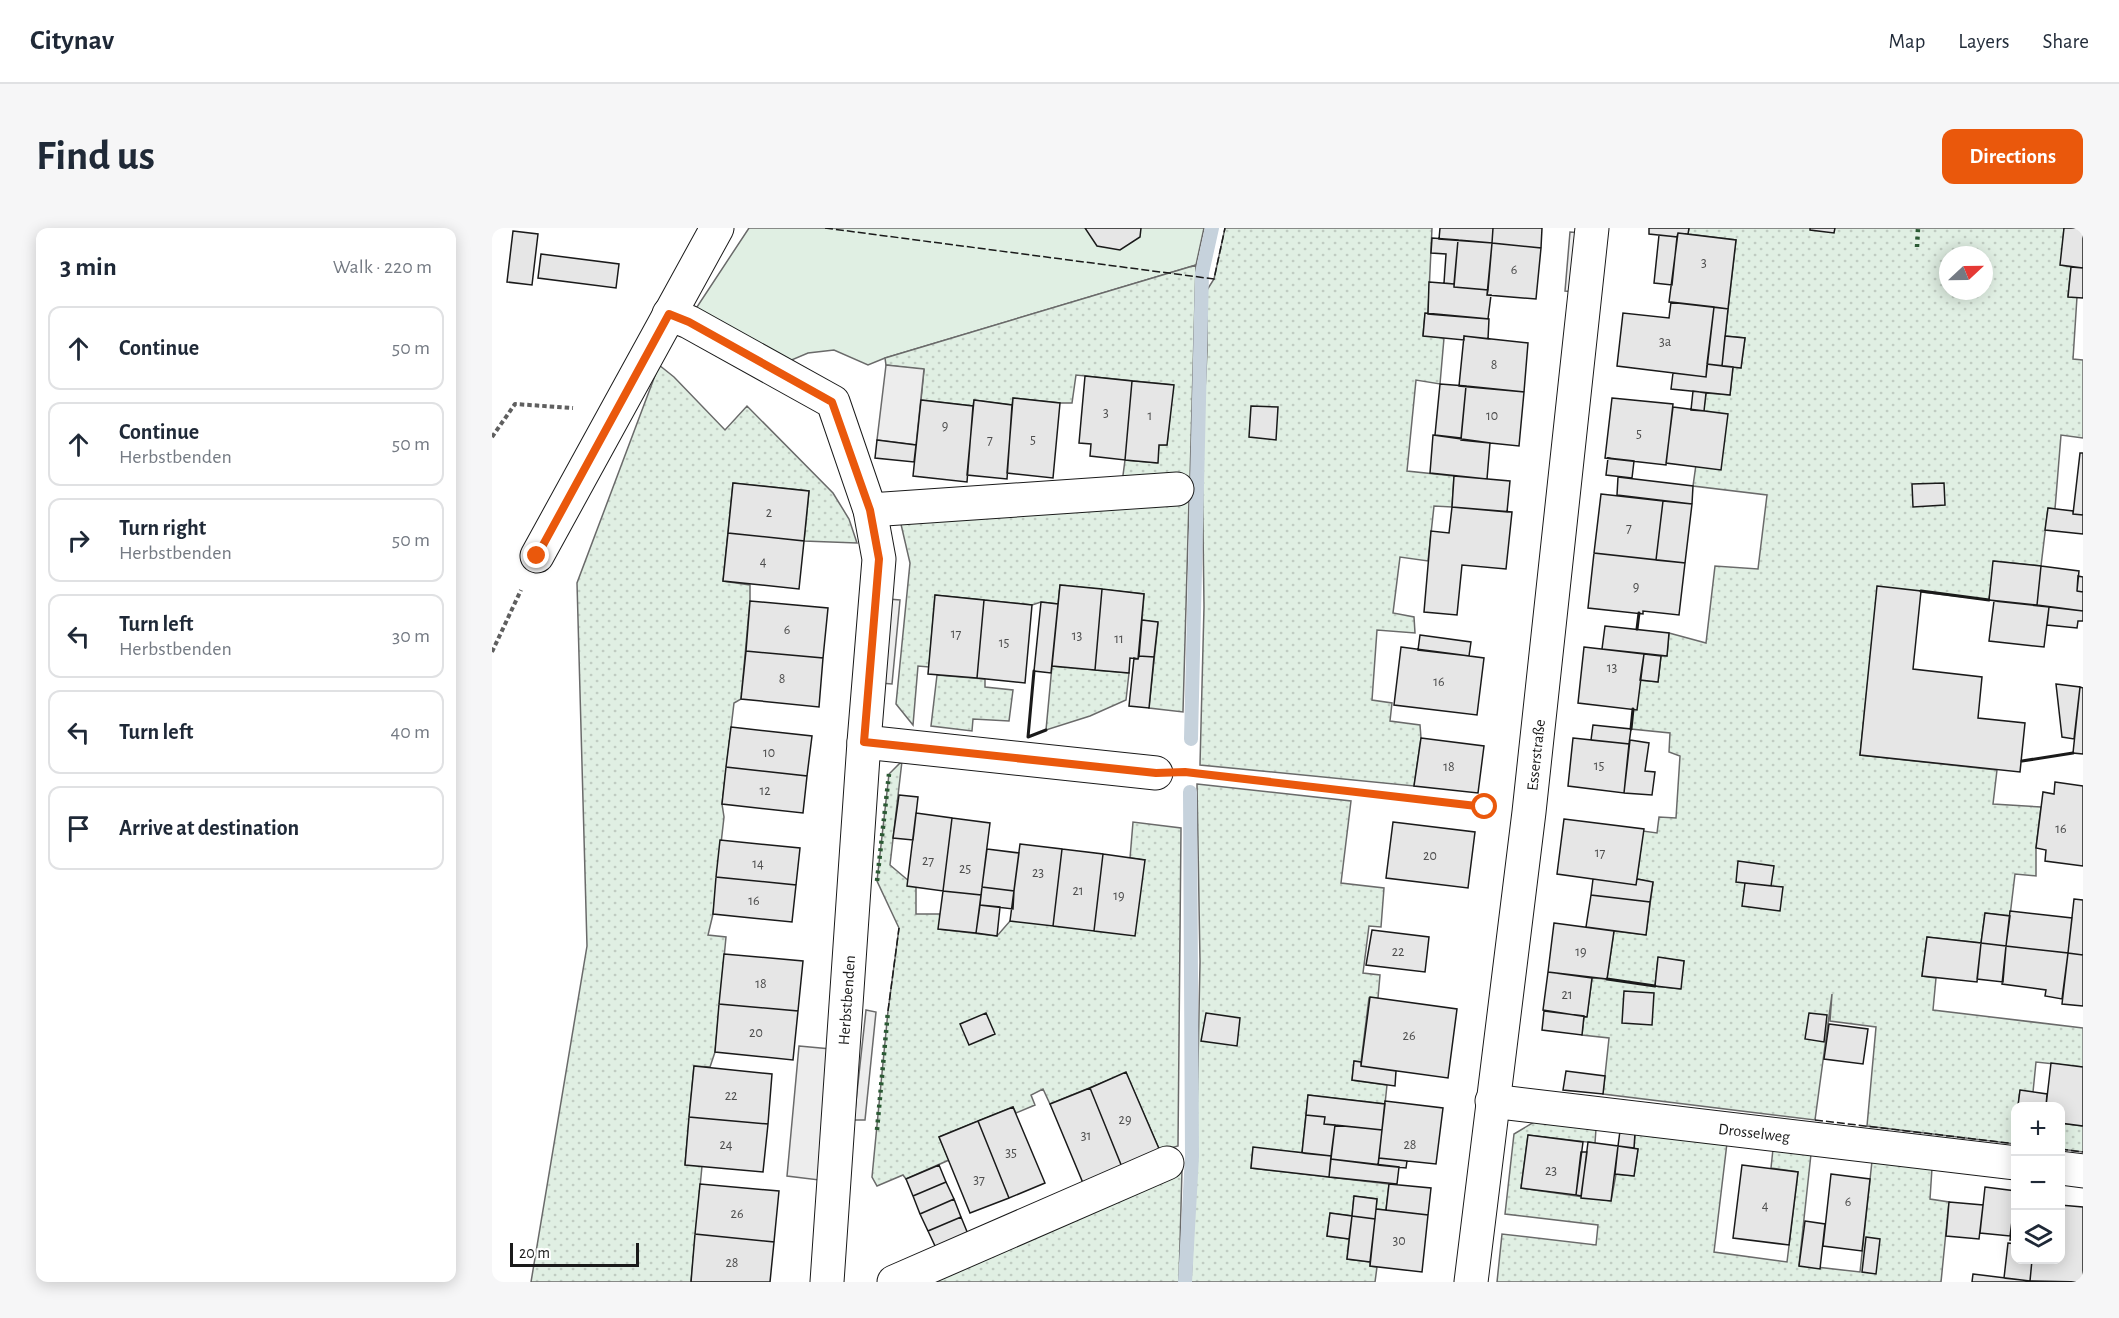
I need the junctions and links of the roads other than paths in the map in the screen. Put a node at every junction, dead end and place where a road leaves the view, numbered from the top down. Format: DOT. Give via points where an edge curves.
graph roads {
  1 [pos="717,228"];
  2 [pos="1592,228"];
  3 [pos="669,314"];
  4 [pos="1177,489"];
  5 [pos="870,510"];
  6 [pos="537,556"];
  7 [pos="864,742"];
  8 [pos="1156,773"];
  9 [pos="1492,1101"];
  10 [pos="2011,1162"];
  11 [pos="1167,1163"];
  12 [pos="2065,1169"];
  13 [pos="2083,1171"];
  14 [pos="822,1274"];
  15 [pos="894,1282"];
  16 [pos="1471,1282"];
  1 -- 3 [label="street"];
  2 -- 9 [label="street, Esserstraße" via="1529,812"];
  3 -- 5 [label="street, Herbstbenden" via="832,402"];
  3 -- 6 [label="street"];
  4 -- 5 [label="street"];
  5 -- 7 [label="street, Herbstbenden" via="879,559"];
  7 -- 8 [label="street"];
  7 -- 14 [label="street, Herbstbenden"];
  9 -- 10 [label="street, Drosselweg"];
  9 -- 16 [label="street, Esserstraße"];
  11 -- 15 [label="street"];
  12 -- 13 [label="street"];
}
